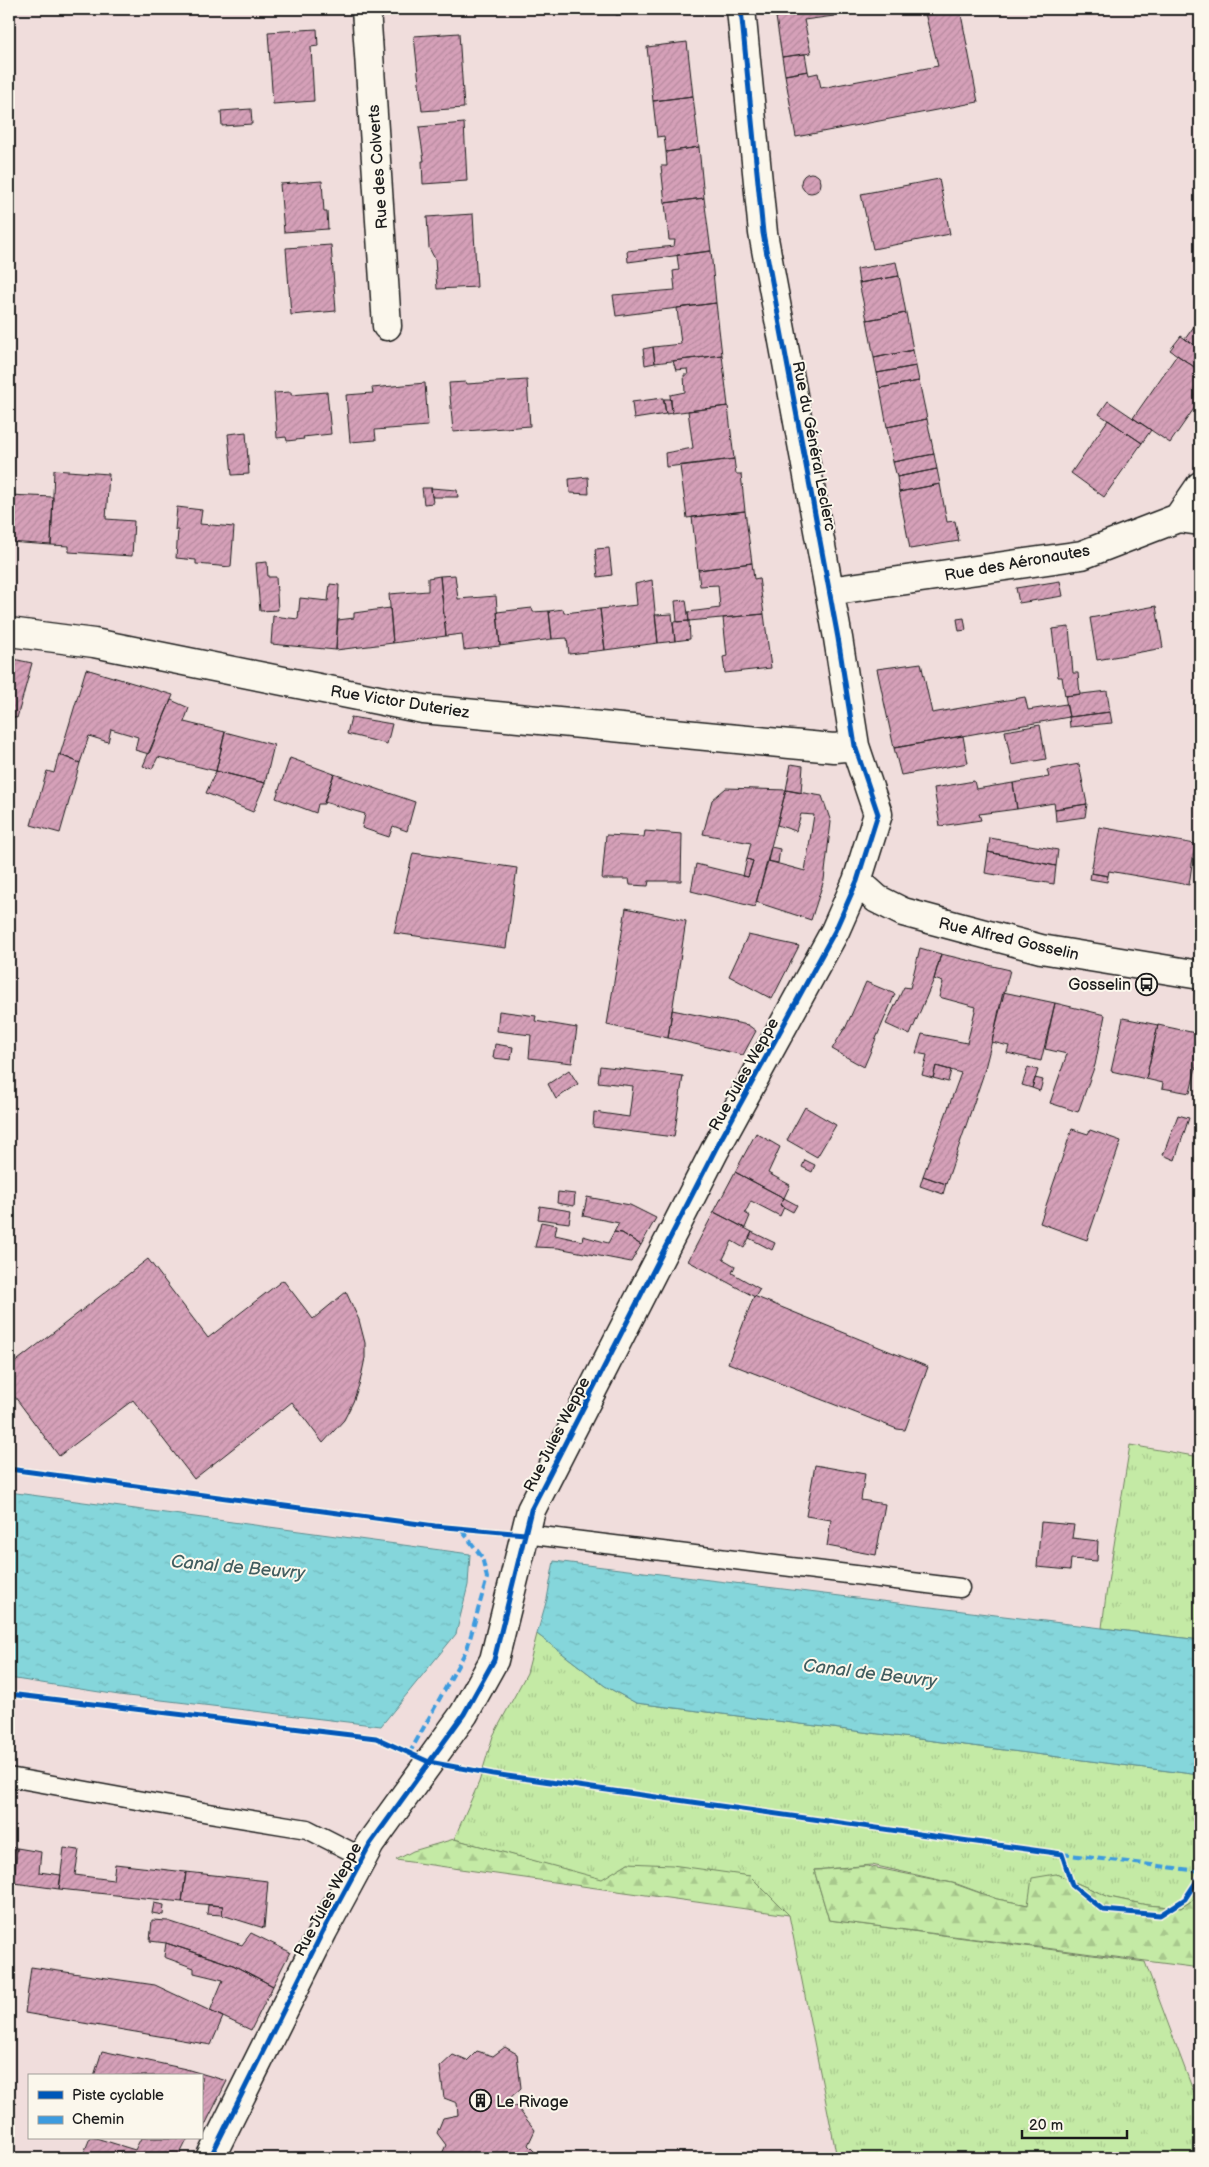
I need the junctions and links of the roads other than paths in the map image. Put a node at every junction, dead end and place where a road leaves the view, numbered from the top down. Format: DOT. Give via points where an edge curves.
graph roads {
  1 [pos="366,9"];
  2 [pos="741,9"];
  3 [pos="387,326"];
  4 [pos="1200,486"];
  5 [pos="1189,520"];
  6 [pos="829,591"];
  7 [pos="9,632"];
  8 [pos="856,746"];
  9 [pos="857,882"];
  10 [pos="1200,975"];
  11 [pos="525,1534"];
  12 [pos="960,1588"];
  13 [pos="9,1777"];
  14 [pos="362,1857"];
  15 [pos="210,2158"];
  1 -- 3 [label="street, Rue des Colverts"];
  2 -- 6 [label="street, Rue du Général Leclerc" via="762,233"];
  4 -- 5 [label="street"];
  5 -- 6 [label="street, Rue des Aéronautes" via="1082,555"];
  6 -- 8 [label="street, Rue du Général Leclerc"];
  7 -- 8 [label="street, Rue Victor Duteriez" via="94,643 423,708 834,748"];
  8 -- 9 [label="street, Rue du Général Leclerc" via="878,814"];
  9 -- 10 [label="street, Rue Alfred Gosselin" via="877,899 903,912 1041,949"];
  9 -- 11 [label="street, Rue Jules Weppe" via="835,931 715,1150 536,1501"];
  11 -- 12 [label="lane"];
  11 -- 14 [label="street, Rue Jules Weppe" via="494,1660 464,1714"];
  13 -- 14 [label="lane" via="307,1828"];
  14 -- 15 [label="street, Rue Jules Weppe"];
}
